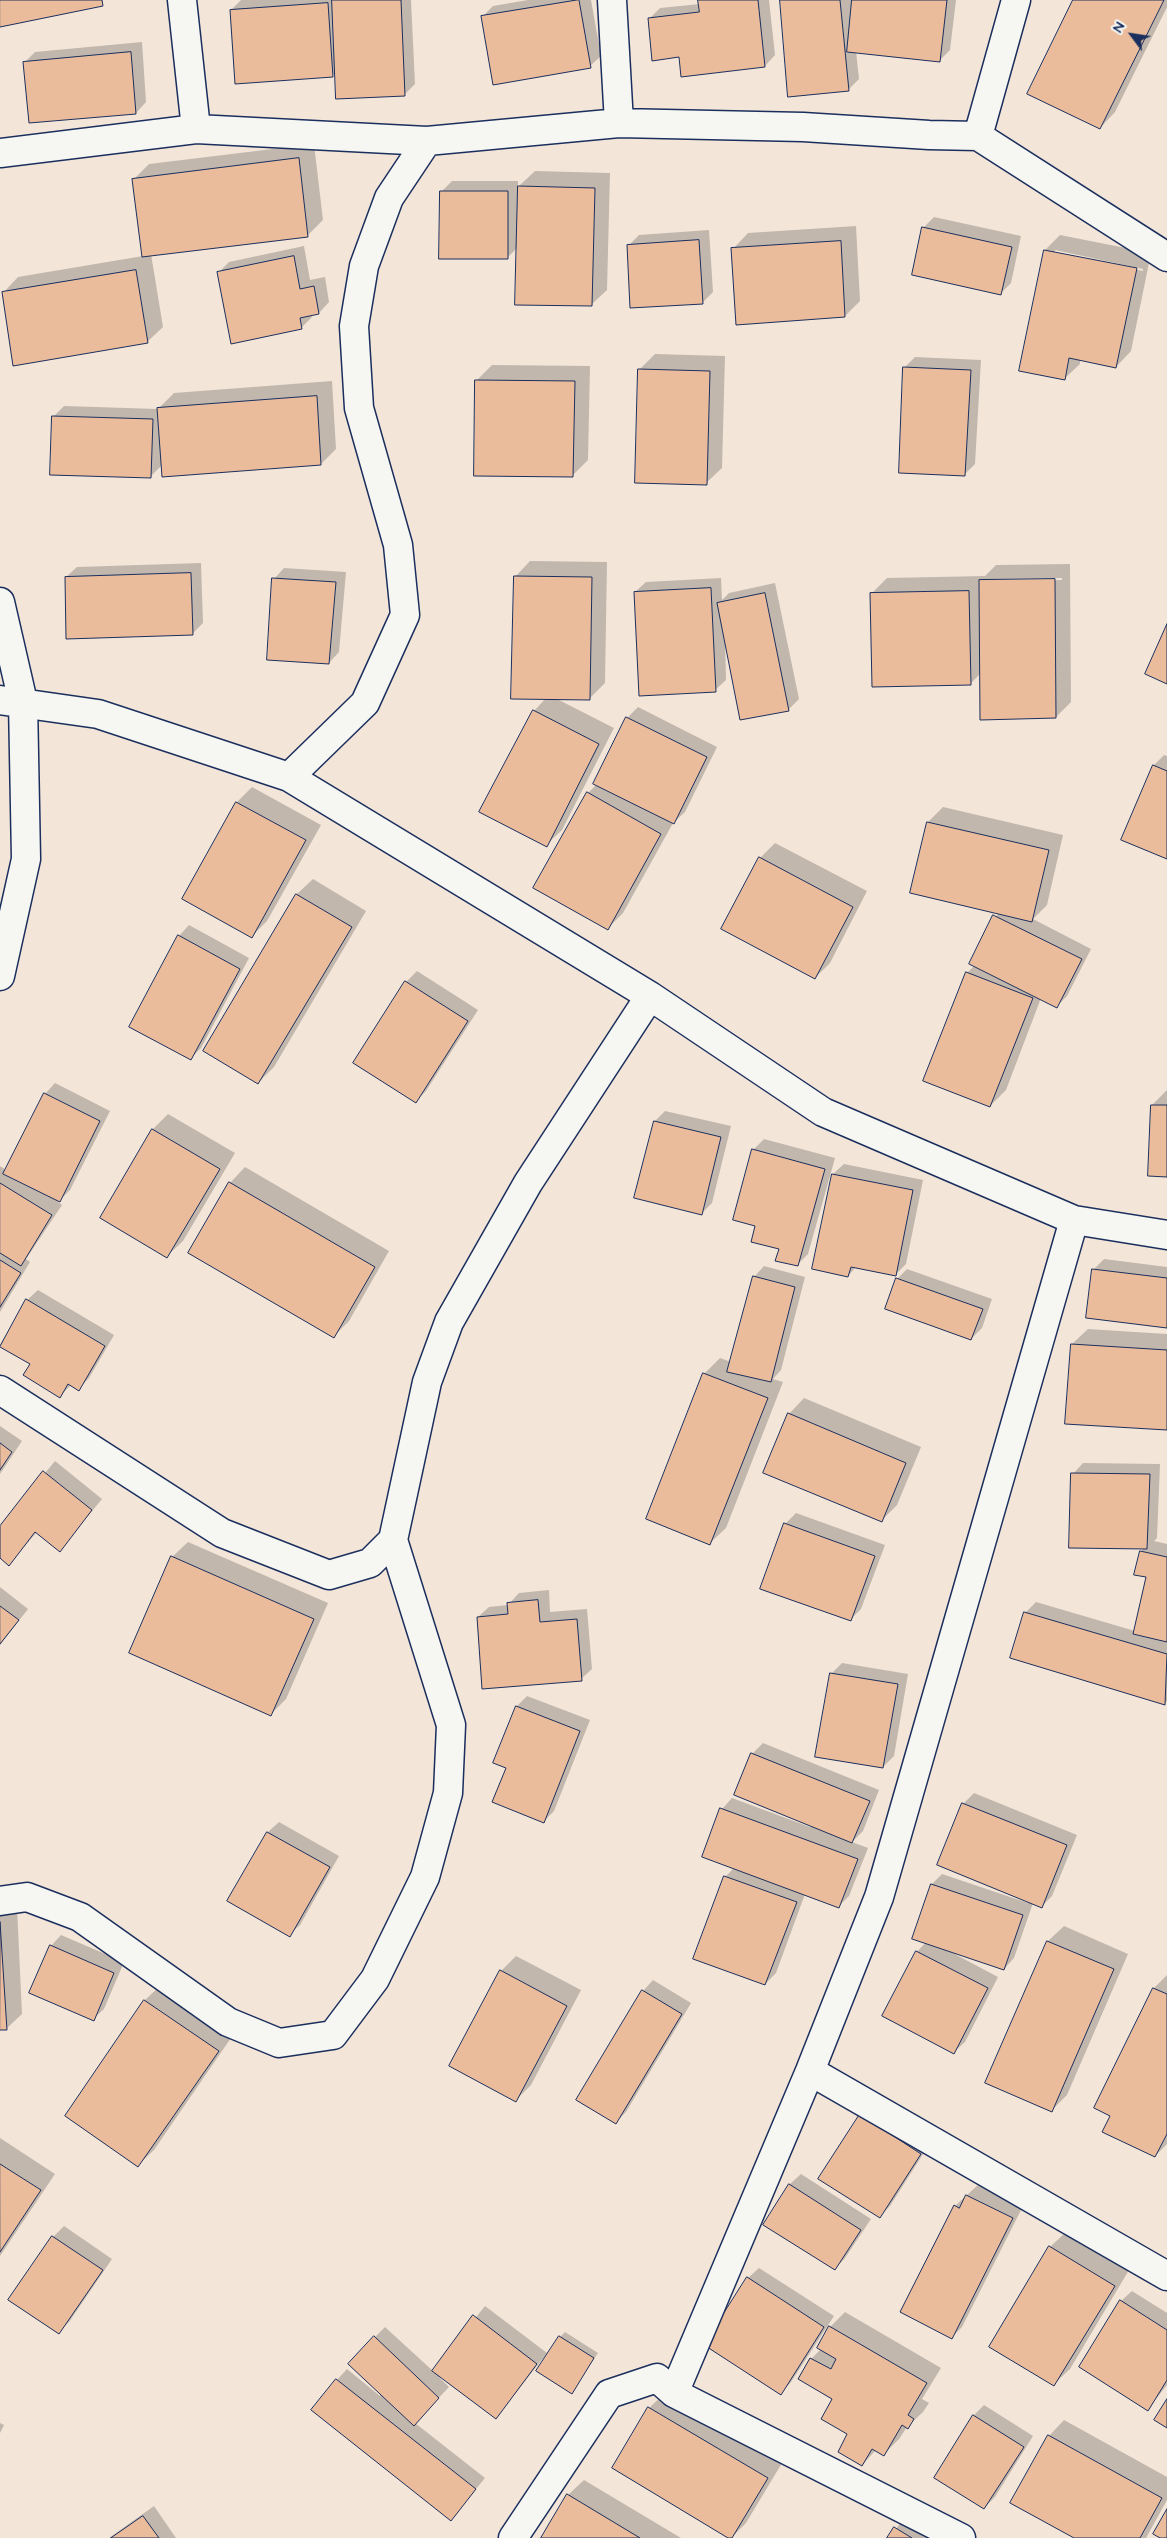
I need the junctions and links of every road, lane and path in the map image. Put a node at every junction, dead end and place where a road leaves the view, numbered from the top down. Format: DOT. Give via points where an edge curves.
graph roads {
  1 [pos="182,0"];
  2 [pos="612,0"];
  3 [pos="1016,0"];
  4 [pos="619,122"];
  5 [pos="196,129"];
  6 [pos="978,136"];
  7 [pos="427,141"];
  8 [pos="0,153"];
  9 [pos="1167,257"];
  10 [pos="0,602"];
  11 [pos="11,701"];
  12 [pos="289,777"];
  13 [pos="0,976"];
  14 [pos="650,996"];
  15 [pos="1074,1220"];
  16 [pos="1167,1235"];
  17 [pos="0,1390"];
  18 [pos="393,1540"];
  19 [pos="0,1901"];
  20 [pos="810,2071"];
  21 [pos="1167,2276"];
  22 [pos="674,2393"];
  23 [pos="513,2538"];
  24 [pos="961,2538"];
  1 -- 5 [label="street"];
  2 -- 4 [label="street"];
  3 -- 6 [label="street"];
  4 -- 6 [label="street"];
  4 -- 7 [label="street"];
  5 -- 7 [label="street"];
  5 -- 8 [label="street"];
  6 -- 9 [label="street"];
  7 -- 12 [label="street" via="389,198 364,266 354,326 359,408 398,545 405,615 365,703"];
  10 -- 11 [label="street"];
  11 -- 12 [label="street" via="98,714"];
  11 -- 13 [label="street" via="26,859"];
  12 -- 14 [label="street"];
  14 -- 15 [label="street" via="823,1112"];
  14 -- 18 [label="street" via="528,1183 449,1322 427,1382"];
  15 -- 16 [label="street"];
  15 -- 20 [label="street" via="879,1897"];
  17 -- 18 [label="street" via="222,1533 328,1575 370,1563"];
  18 -- 19 [label="street" via="451,1725 448,1793 425,1877 375,1979 333,2035 279,2043 228,2022 80,1916 27,1897"];
  20 -- 21 [label="street"];
  20 -- 22 [label="street"];
  22 -- 23 [label="street" via="657,2378 609,2394"];
  22 -- 24 [label="street"];
}
